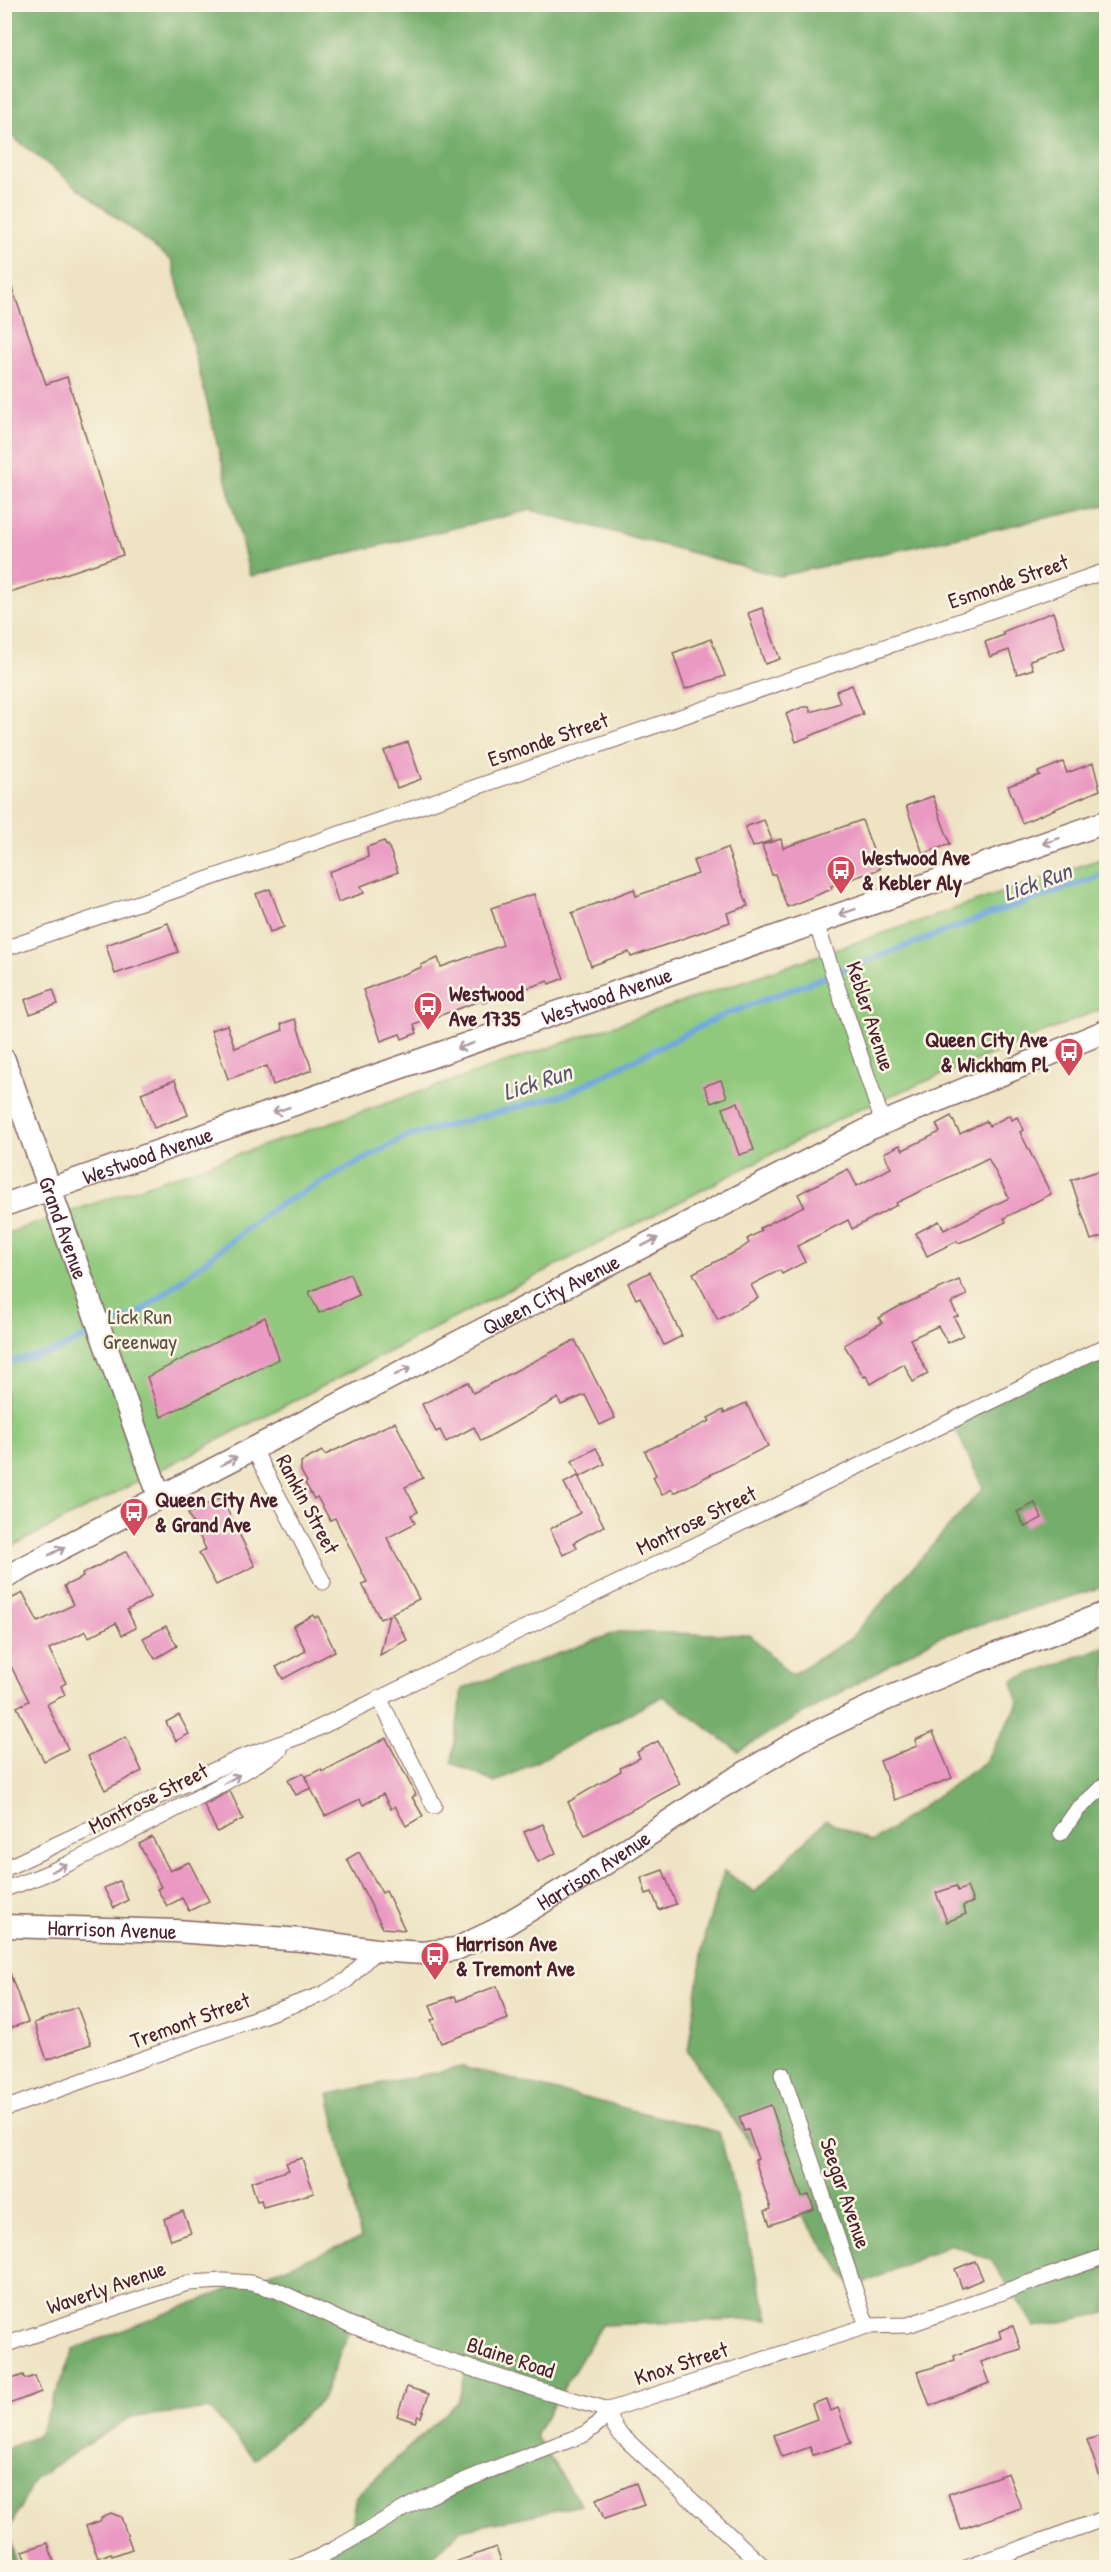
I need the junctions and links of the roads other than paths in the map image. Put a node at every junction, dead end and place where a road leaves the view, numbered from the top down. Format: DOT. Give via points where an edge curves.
graph roads {
  1 [pos="1107,571"];
  2 [pos="1107,822"];
  3 [pos="816,923"];
  4 [pos="4,949"];
  5 [pos="1107,1031"];
  6 [pos="4,1060"];
  7 [pos="883,1123"];
  8 [pos="52,1190"];
  9 [pos="4,1205"];
  10 [pos="1107,1346"];
  11 [pos="253,1448"];
  12 [pos="160,1498"];
  13 [pos="4,1578"];
  14 [pos="323,1582"];
  15 [pos="1107,1613"];
  16 [pos="379,1698"];
  17 [pos="306,1734"];
  18 [pos="1107,1784"];
  19 [pos="434,1806"];
  20 [pos="1061,1833"];
  21 [pos="4,1869"];
  22 [pos="4,1889"];
  23 [pos="4,1926"];
  24 [pos="376,1950"];
  25 [pos="782,2074"];
  26 [pos="4,2109"];
  27 [pos="1107,2256"];
  28 [pos="188,2283"];
  29 [pos="867,2326"];
  30 [pos="4,2345"];
  31 [pos="609,2410"];
  32 [pos="1107,2518"];
  33 [pos="293,2568"];
  34 [pos="765,2568"];
  35 [pos="966,2568"];
  1 -- 4 [label="street, Esmonde Street"];
  2 -- 3 [label="main road, Westwood Avenue, one-way"];
  3 -- 7 [label="street, Kebler Avenue"];
  3 -- 8 [label="main road, Westwood Avenue, one-way"];
  5 -- 7 [label="main road, Queen City Avenue"];
  6 -- 8 [label="main road, Grand Avenue"];
  11 -- 7 [label="main road, Queen City Avenue, one-way"];
  8 -- 9 [label="main road, Westwood Avenue"];
  8 -- 12 [label="main road, Grand Avenue"];
  10 -- 16 [label="street, Montrose Street"];
  12 -- 11 [label="main road, Queen City Avenue, one-way"];
  11 -- 14 [label="street, Rankin Street"];
  13 -- 12 [label="main road, Queen City Avenue, one-way"];
  15 -- 24 [label="main road, Harrison Avenue" via="975,1662 800,1740 481,1938 437,1953"];
  16 -- 17 [label="street, Montrose Street"];
  16 -- 19 [label="street"];
  17 -- 21 [label="street, Montrose Street" via="240,1758"];
  22 -- 17 [label="street, Montrose Street, one-way" via="55,1869 200,1797"];
  18 -- 20 [label="street" via="1077,1810"];
  23 -- 24 [label="main road, Harrison Avenue" via="176,1930"];
  24 -- 26 [label="street, Tremont Street" via="347,1980 323,1994"];
  25 -- 29 [label="street, Seegar Avenue"];
  27 -- 29 [label="street, Knox Street" via="908,2325"];
  28 -- 30 [label="street, Waverly Avenue"];
  28 -- 31 [label="street, Blaine Road" via="251,2283 276,2290 420,2352"];
  29 -- 31 [label="street, Knox Street"];
  31 -- 33 [label="street, Knox Street" via="585,2434 464,2480"];
  31 -- 34 [label="street" via="619,2433"];
  32 -- 35 [label="street"];
}
